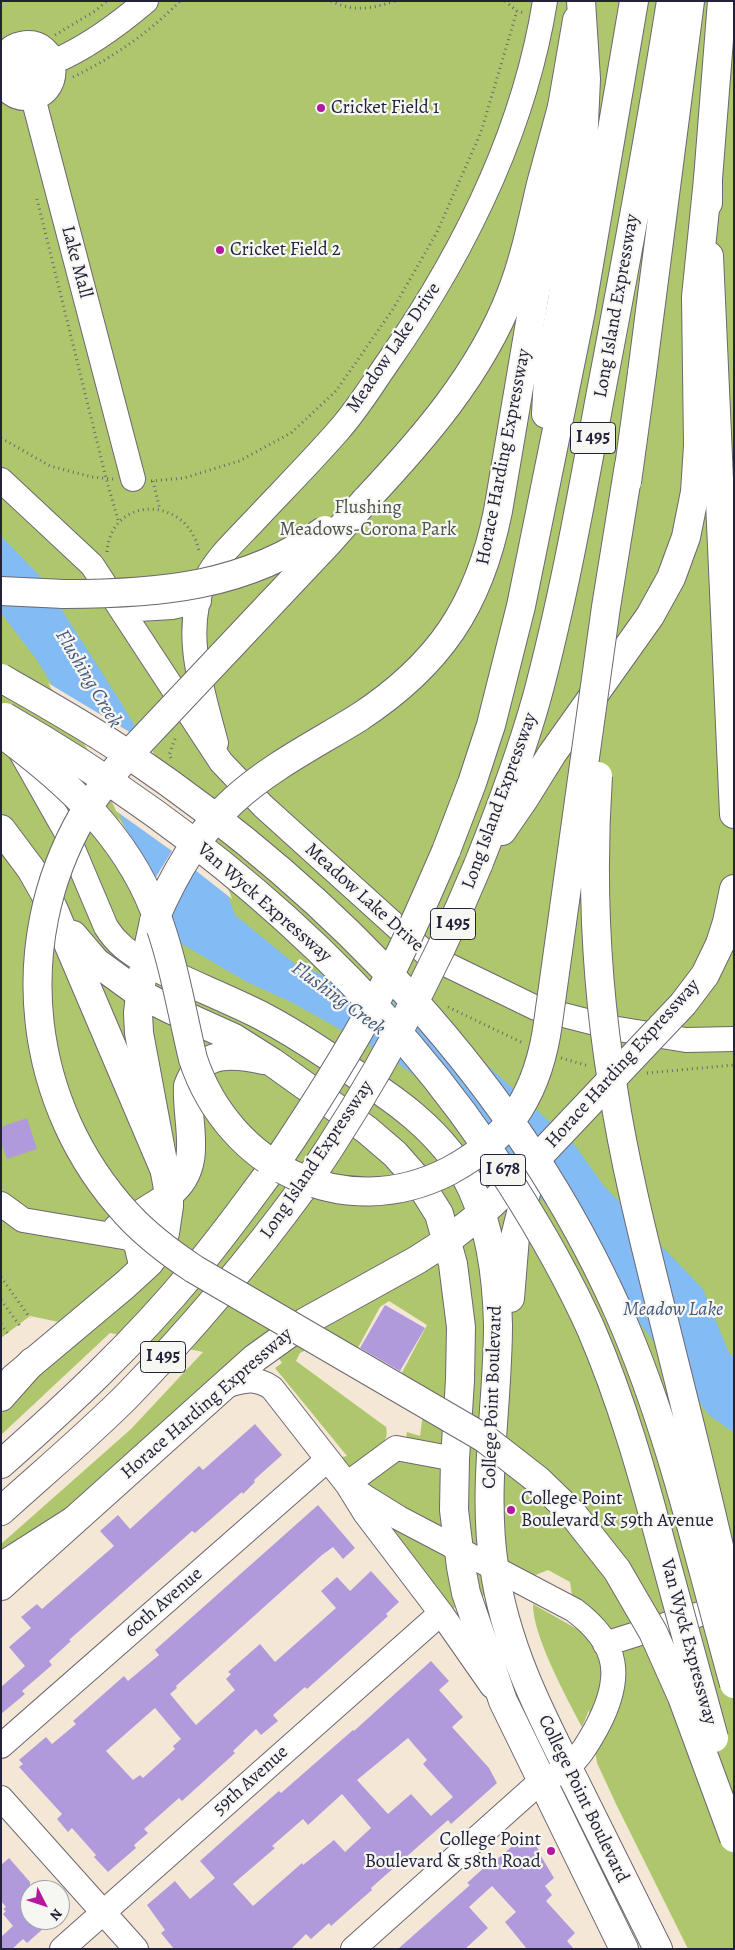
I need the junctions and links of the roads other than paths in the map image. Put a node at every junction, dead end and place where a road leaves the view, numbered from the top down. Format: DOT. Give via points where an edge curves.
graph roads {
  1 [pos="146,1"];
  2 [pos="545,1"];
  3 [pos="580,1"];
  4 [pos="634,1"];
  5 [pos="671,1"];
  6 [pos="690,1"];
  7 [pos="722,1"];
  8 [pos="27,53"];
  9 [pos="25,71"];
  10 [pos="1,80"];
  11 [pos="33,98"];
  12 [pos="562,107"];
  13 [pos="708,179"];
  14 [pos="629,465"];
  15 [pos="1,480"];
  16 [pos="133,480"];
  17 [pos="365,501"];
  18 [pos="540,516"];
  19 [pos="1,590"];
  20 [pos="199,601"];
  21 [pos="122,610"];
  22 [pos="1,678"];
  23 [pos="1,708"];
  24 [pos="1,715"];
  25 [pos="1,733"];
  26 [pos="221,762"];
  27 [pos="734,814"];
  28 [pos="1,829"];
  29 [pos="478,865"];
  30 [pos="734,889"];
  31 [pos="53,908"];
  32 [pos="144,961"];
  33 [pos="140,994"];
  34 [pos="734,1039"];
  35 [pos="272,1062"];
  36 [pos="167,1182"];
  37 [pos="523,1182"];
  38 [pos="1,1204"];
  39 [pos="481,1214"];
  40 [pos="12,1223"];
  41 [pos="107,1234"];
  42 [pos="448,1240"];
  43 [pos="142,1269"];
  44 [pos="32,1362"];
  45 [pos="497,1385"];
  46 [pos="224,1386"];
  47 [pos="1,1388"];
  48 [pos="1,1397"];
  49 [pos="455,1459"];
  50 [pos="327,1460"];
  51 [pos="1,1464"];
  52 [pos="347,1484"];
  53 [pos="1,1511"];
  54 [pos="73,1520"];
  55 [pos="459,1548"];
  56 [pos="1,1567"];
  57 [pos="494,1568"];
  58 [pos="1,1586"];
  59 [pos="734,1604"];
  60 [pos="441,1613"];
  61 [pos="734,1613"];
  62 [pos="605,1644"];
  63 [pos="734,1684"];
  64 [pos="503,1701"];
  65 [pos="1,1746"];
  66 [pos="567,1768"];
  67 [pos="541,1781"];
  68 [pos="1,1798"];
  69 [pos="734,1809"];
  70 [pos="734,1838"];
  71 [pos="103,1912"];
  72 [pos="62,1949"];
  73 [pos="136,1949"];
  74 [pos="353,1949"];
  75 [pos="624,1949"];
  76 [pos="658,1949"];
  1 -- 8 [label="street" via="95,38"];
  2 -- 20 [label="street, Meadow Lake Drive" via="526,87 508,142 470,226 418,319 340,430 222,556 205,581"];
  3 -- 12 [label="main road, Horace Harding Expressway"];
  3 -- 18 [label="main road" via="586,79 584,145 548,377"];
  4 -- 18 [label="main road, Long Island Expressway / I 495" via="581,311"];
  5 -- 29 [label="main road, Long Island Expressway / I 495" via="612,334 552,636 518,757"];
  6 -- 14 [label="main road, bridge"];
  7 -- 13 [label="main road"];
  8 -- 9 [label="street"];
  8 -- 11 [label="street" via="54,71 48,88"];
  9 -- 10 [label="street"];
  9 -- 11 [label="street, Lake Mall"];
  10 -- 11 [label="street" via="15,96"];
  11 -- 16 [label="street, Lake Mall"];
  12 -- 17 [label="main road" via="528,245 499,321 444,412"];
  12 -- 32 [label="main road, Horace Harding Expressway, bridge" via="553,187 499,502 481,575 461,614 434,654 400,689 268,773 219,814 175,874 154,920"];
  13 -- 27 [label="main road" via="710,290"];
  13 -- 29 [label="main road" via="696,297 697,469 692,514 680,557 650,616"];
  14 -- 25 [label="main road, bridge" via="541,1060 527,1094 510,1122 472,1158 441,1175 388,1190 335,1188 286,1172 245,1143 222,1118 198,1075 165,942 135,870 86,803"];
  14 -- 61 [label="main road, bridge" via="598,782 595,901 600,978 612,1086 625,1158"];
  15 -- 21 [label="street, Meadow Lake Drive" via="92,565"];
  17 -- 19 [label="main road, bridge" via="298,548 256,569 215,581 123,593"];
  17 -- 70 [label="main road, bridge" via="127,756 83,816 61,860 41,936 38,1007 50,1078 66,1123 88,1162 119,1205 143,1231 194,1269 484,1438 526,1470 572,1513 616,1570 653,1632 682,1697"];
  18 -- 51 [label="main road, Long Island Expressway / I 495, bridge" via="497,702 472,782 446,851 377,1000 323,1092 222,1236 163,1306 94,1379"];
  20 -- 21 [label="street" via="172,607"];
  20 -- 26 [label="street, Meadow Lake Drive" via="195,662"];
  21 -- 26 [label="street, Meadow Lake Drive"];
  22 -- 63 [label="main road, Van Wyck Expressway / I 678, bridge" via="134,759 216,817 274,865 412,998 498,1104 578,1231 630,1338 667,1446"];
  23 -- 32 [label="street" via="22,756 64,830 106,927 113,938"];
  24 -- 69 [label="main road, Van Wyck Expressway / I 678, bridge" via="132,796 260,896 388,1020 487,1146 550,1247 610,1376 644,1483"];
  26 -- 34 [label="street, Meadow Lake Drive" via="263,806 429,956 536,1008 618,1029 686,1040"];
  28 -- 31 [label="main road" via="31,869"];
  29 -- 53 [label="main road, Long Island Expressway / I 495, bridge" via="409,1014 305,1185 261,1243 169,1352 85,1436"];
  30 -- 37 [label="main road, Horace Harding Expressway, bridge" via="720,944 704,975 683,1004 541,1154"];
  31 -- 33 [label="main road, College Point Boulevard" via="96,962"];
  31 -- 36 [label="main road"];
  32 -- 33 [label="main road, Horace Harding Expressway"];
  32 -- 39 [label="main road, College Point Boulevard" via="282,1027 406,1109 447,1150 471,1188"];
  33 -- 35 [label="main road, College Point Boulevard" via="234,1038"];
  33 -- 36 [label="main road, Horace Harding Expressway" via="139,1033"];
  35 -- 36 [label="main road" via="228,1055 214,1058 197,1069 188,1086 191,1160 183,1180"];
  35 -- 42 [label="main road, College Point Boulevard" via="395,1154 426,1191"];
  36 -- 41 [label="street"];
  36 -- 43 [label="main road, Horace Harding Expressway" via="169,1213 165,1233 160,1248"];
  37 -- 39 [label="main road, Horace Harding Expressway"];
  37 -- 45 [label="main road" via="513,1254 505,1362"];
  38 -- 40 [label="street"];
  39 -- 42 [label="main road, Horace Harding Expressway"];
  39 -- 45 [label="main road, College Point Boulevard" via="492,1257 497,1301"];
  40 -- 41 [label="street"];
  41 -- 43 [label="street" via="129,1238 136,1244"];
  42 -- 46 [label="main road, Horace Harding Expressway" via="304,1322"];
  42 -- 49 [label="main road, College Point Boulevard" via="458,1291 461,1349"];
  43 -- 44 [label="main road, Horace Harding Expressway"];
  44 -- 47 [label="main road, Horace Harding Expressway"];
  44 -- 48 [label="main road"];
  45 -- 57 [label="main road, College Point Boulevard" via="489,1487"];
  46 -- 50 [label="street, College Point Boulevard" via="256,1380 272,1388"];
  46 -- 54 [label="main road, Horace Harding Expressway"];
  49 -- 52 [label="street" via="396,1448"];
  49 -- 55 [label="main road, College Point Boulevard" via="454,1510"];
  50 -- 52 [label="street, College Point Boulevard"];
  50 -- 65 [label="street, 60th Avenue"];
  52 -- 55 [label="street" via="399,1518"];
  52 -- 60 [label="street, College Point Boulevard" via="365,1513"];
  54 -- 56 [label="main road"];
  54 -- 58 [label="main road, Horace Harding Expressway"];
  55 -- 57 [label="street"];
  55 -- 64 [label="main road, College Point Boulevard" via="466,1593"];
  57 -- 62 [label="street" via="574,1610 593,1626"];
  57 -- 66 [label="main road, College Point Boulevard" via="516,1656"];
  59 -- 62 [label="street"];
  60 -- 64 [label="street, College Point Boulevard"];
  60 -- 71 [label="street, 59th Avenue"];
  62 -- 66 [label="street" via="615,1674 612,1692 586,1747"];
  64 -- 67 [label="main road, College Point Boulevard"];
  66 -- 67 [label="street"];
  66 -- 76 [label="main road, College Point Boulevard"];
  67 -- 74 [label="street"];
  67 -- 75 [label="main road, College Point Boulevard"];
  68 -- 71 [label="street"];
  71 -- 72 [label="street, 59th Avenue"];
  71 -- 73 [label="street"];
}
